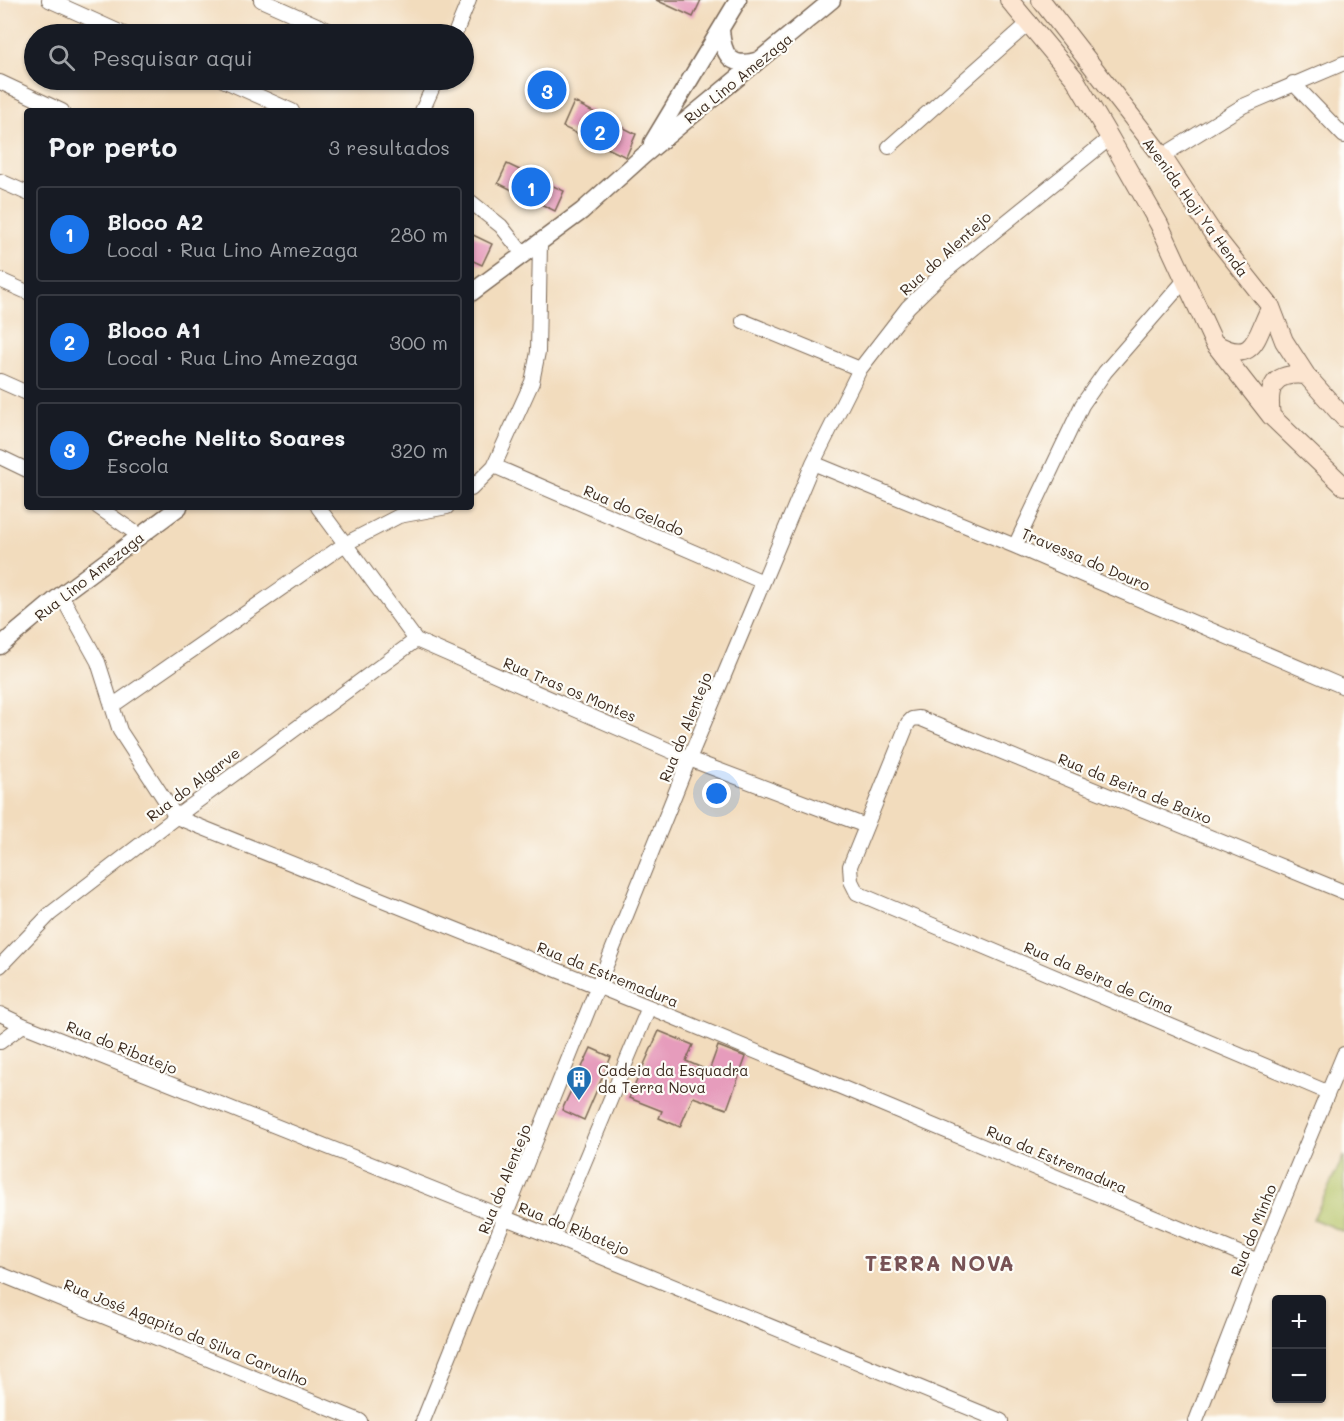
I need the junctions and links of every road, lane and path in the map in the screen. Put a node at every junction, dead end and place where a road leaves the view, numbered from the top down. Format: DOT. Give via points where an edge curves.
graph roads {
  1 [pos="49,0"];
  2 [pos="261,0"];
  3 [pos="469,0"];
  4 [pos="738,0"];
  5 [pos="832,0"];
  6 [pos="1009,0"];
  7 [pos="1041,0"];
  8 [pos="1030,22"];
  9 [pos="102,24"];
  10 [pos="315,24"];
  11 [pos="459,24"];
  12 [pos="721,30"];
  13 [pos="761,59"];
  14 [pos="1344,63"];
  15 [pos="0,82"];
  16 [pos="1293,83"];
  17 [pos="245,90"];
  18 [pos="431,90"];
  19 [pos="56,108"];
  20 [pos="285,108"];
  21 [pos="423,108"];
  22 [pos="1344,136"];
  23 [pos="1110,138"];
  24 [pos="889,147"];
  25 [pos="643,156"];
  26 [pos="1162,156"];
  27 [pos="0,181"];
  28 [pos="24,193"];
  29 [pos="474,204"];
  30 [pos="540,243"];
  31 [pos="524,255"];
  32 [pos="0,280"];
  33 [pos="1185,280"];
  34 [pos="24,291"];
  35 [pos="474,291"];
  36 [pos="1271,307"];
  37 [pos="743,321"];
  38 [pos="1214,343"];
  39 [pos="860,369"];
  40 [pos="1306,375"];
  41 [pos="0,381"];
  42 [pos="24,392"];
  43 [pos="1271,416"];
  44 [pos="1344,418"];
  45 [pos="0,457"];
  46 [pos="813,463"];
  47 [pos="494,466"];
  48 [pos="24,469"];
  49 [pos="474,486"];
  50 [pos="1344,486"];
  51 [pos="102,510"];
  52 [pos="175,510"];
  53 [pos="320,510"];
  54 [pos="431,510"];
  55 [pos="140,536"];
  56 [pos="345,544"];
  57 [pos="1015,546"];
  58 [pos="763,582"];
  59 [pos="61,595"];
  60 [pos="416,640"];
  61 [pos="0,646"];
  62 [pos="1344,687"];
  63 [pos="112,706"];
  64 [pos="689,759"];
  65 [pos="176,817"];
  66 [pos="866,826"];
  67 [pos="1344,892"];
  68 [pos="0,966"];
  69 [pos="599,988"];
  70 [pos="649,1007"];
  71 [pos="0,1014"];
  72 [pos="23,1025"];
  73 [pos="0,1042"];
  74 [pos="1344,1054"];
  75 [pos="1327,1092"];
  76 [pos="506,1218"];
  77 [pos="553,1237"];
  78 [pos="1258,1261"];
  79 [pos="0,1274"];
  80 [pos="360,1421"];
  81 [pos="423,1421"];
  82 [pos="1000,1421"];
  83 [pos="1196,1421"];
  1 -- 9 [label="street"];
  2 -- 10 [label="street"];
  3 -- 11 [label="street"];
  4 -- 12 [label="street, Rua Lino Amezaga"];
  5 -- 13 [label="street, Rua Lino Amezaga"];
  6 -- 8 [label="main road"];
  7 -- 26 [label="main road, Avenida Hoji Ya Henda"];
  8 -- 23 [label="main road, Avenida Hoji Ya Henda" via="1075,79"];
  8 -- 24 [label="street"];
  12 -- 13 [label="street" via="728,57 747,64"];
  12 -- 25 [label="street, Rua Lino Amezaga"];
  13 -- 25 [label="street, Rua Lino Amezaga"];
  14 -- 16 [label="street"];
  15 -- 19 [label="street"];
  16 -- 22 [label="street"];
  16 -- 26 [label="street" via="1218,119"];
  17 -- 20 [label="street"];
  18 -- 21 [label="street"];
  23 -- 33 [label="main road, Avenida Hoji Ya Henda" via="1159,224"];
  23 -- 39 [label="street, Rua do Alentejo" via="942,274 908,307"];
  25 -- 30 [label="street, Rua Lino Amezaga"];
  26 -- 36 [label="main road, Avenida Hoji Ya Henda" via="1214,235"];
  27 -- 28 [label="street"];
  29 -- 31 [label="street" via="501,226"];
  30 -- 31 [label="street, Rua Lino Amezaga"];
  30 -- 47 [label="street" via="536,368"];
  31 -- 35 [label="street, Rua Lino Amezaga"];
  32 -- 34 [label="street"];
  33 -- 38 [label="main road, Avenida Hoji Ya Henda"];
  33 -- 57 [label="street" via="1105,372 1082,405"];
  36 -- 38 [label="main road" via="1262,322 1258,341 1250,347 1227,351"];
  36 -- 40 [label="main road, Avenida Hoji Ya Henda" via="1284,341"];
  37 -- 39 [label="street"];
  38 -- 43 [label="main road, Avenida Hoji Ya Henda"];
  39 -- 46 [label="street, Rua do Alentejo"];
  40 -- 43 [label="main road" via="1290,373 1273,384 1268,395"];
  40 -- 44 [label="main road, Avenida Hoji Ya Henda"];
  41 -- 42 [label="street"];
  43 -- 50 [label="main road, Avenida Hoji Ya Henda"];
  45 -- 48 [label="street"];
  46 -- 57 [label="street, Travessa do Douro"];
  46 -- 58 [label="street, Rua do Alentejo"];
  47 -- 49 [label="street"];
  47 -- 58 [label="street, Rua do Gelado"];
  51 -- 55 [label="street"];
  52 -- 55 [label="street, Rua Lino Amezaga"];
  53 -- 56 [label="street, Rua Tras os Montes"];
  54 -- 56 [label="street" via="399,516"];
  55 -- 59 [label="street, Rua Lino Amezaga"];
  56 -- 60 [label="street, Rua Tras os Montes"];
  56 -- 63 [label="street"];
  57 -- 62 [label="street, Travessa do Douro"];
  58 -- 64 [label="street, Rua do Alentejo"];
  59 -- 61 [label="street, Rua Lino Amezaga"];
  59 -- 63 [label="street" via="98,662"];
  60 -- 64 [label="street, Rua Tras os Montes"];
  60 -- 65 [label="street, Rua do Algarve"];
  63 -- 65 [label="street" via="120,731"];
  64 -- 66 [label="street, Rua Tras os Montes"];
  64 -- 69 [label="street, Rua do Alentejo"];
  65 -- 68 [label="street, Rua do Algarve" via="50,914"];
  65 -- 69 [label="street, Rua da Estremadura"];
  66 -- 67 [label="street, Rua da Beira de Baixo" via="908,723 912,719 928,721"];
  66 -- 75 [label="street, Rua da Beira de Cima" via="850,866 857,893"];
  69 -- 70 [label="street, Rua da Estremadura"];
  69 -- 76 [label="street, Rua do Alentejo"];
  70 -- 77 [label="street"];
  70 -- 78 [label="street, Rua da Estremadura"];
  71 -- 72 [label="street, Rua do Ribatejo"];
  72 -- 73 [label="street"];
  72 -- 76 [label="street, Rua do Ribatejo"];
  74 -- 75 [label="street, Rua do Minho"];
  75 -- 78 [label="street, Rua do Minho"];
  76 -- 77 [label="street, Rua do Ribatejo"];
  76 -- 81 [label="street, Rua do Alentejo"];
  77 -- 82 [label="street, Rua do Ribatejo"];
  78 -- 83 [label="street, Rua do Minho"];
  79 -- 80 [label="street, Rua José Agapito da Silva Carvalho"];
}
